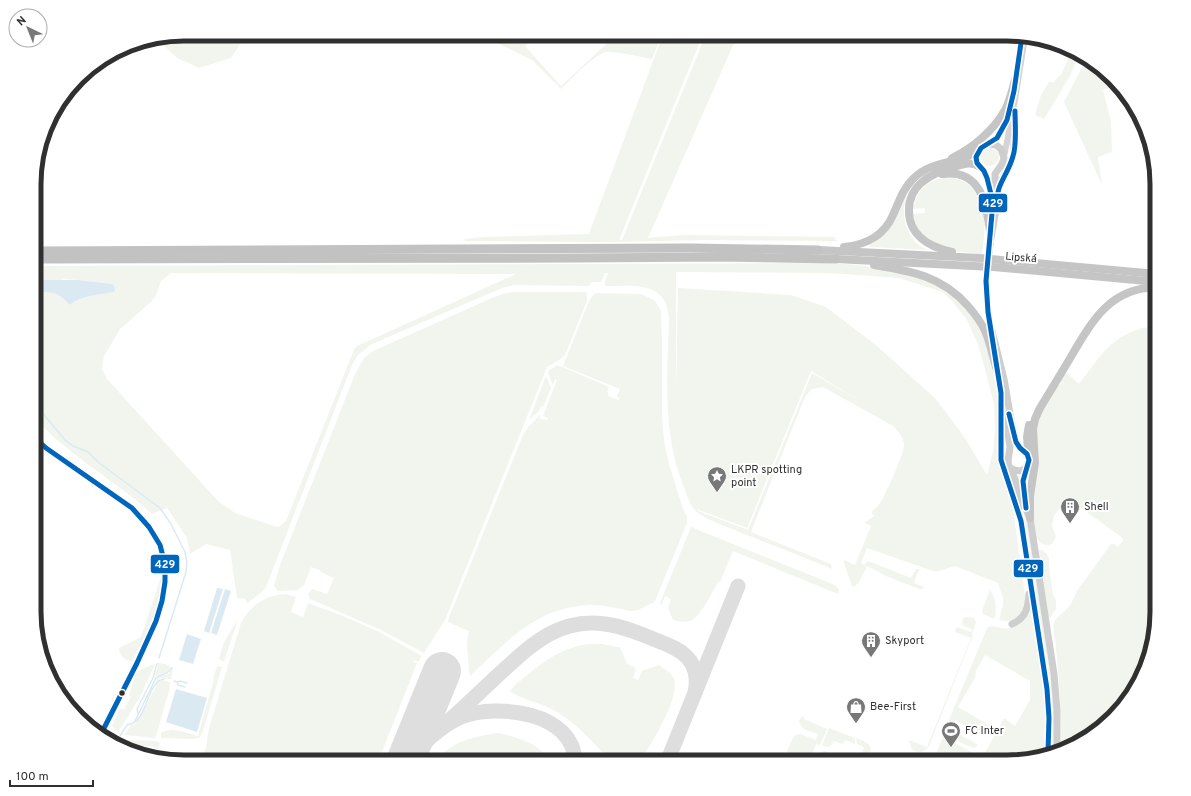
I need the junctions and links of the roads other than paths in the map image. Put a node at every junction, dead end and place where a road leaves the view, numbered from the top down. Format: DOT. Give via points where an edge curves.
graph roads {
  1 [pos="1022,42"];
  2 [pos="1022,42"];
  3 [pos="1015,80"];
  4 [pos="1015,100"];
  5 [pos="984,146"];
  6 [pos="1004,161"];
  7 [pos="941,163"];
  8 [pos="981,168"];
  9 [pos="998,169"];
  10 [pos="926,179"];
  11 [pos="996,195"];
  12 [pos="990,231"];
  13 [pos="990,244"];
  14 [pos="818,250"];
  15 [pos="41,251"];
  16 [pos="980,258"];
  17 [pos="41,259"];
  18 [pos="836,259"];
  19 [pos="1150,273"];
  20 [pos="1150,281"];
  21 [pos="1150,288"];
  22 [pos="992,332"];
  23 [pos="998,373"];
  24 [pos="1057,381"];
  25 [pos="1001,393"];
  26 [pos="41,443"];
  27 [pos="1023,451"];
  28 [pos="1008,456"];
  29 [pos="1029,463"];
  30 [pos="1009,467"];
  31 [pos="1030,518"];
  32 [pos="1021,521"];
  33 [pos="1031,584"];
  34 [pos="1012,624"];
  35 [pos="103,730"];
  36 [pos="1057,746"];
  37 [pos="1048,749"];
  1 -- 3 [label="street"];
  2 -- 4 [label="street"];
  3 -- 5 [label="street" via="1004,125 997,138"];
  3 -- 7 [label="highway" via="1007,105 996,122 969,148"];
  4 -- 6 [label="street"];
  4 -- 11 [label="street" via="1013,157"];
  5 -- 6 [label="main road" via="996,145 1003,154"];
  5 -- 7 [label="highway" via="969,156"];
  5 -- 8 [label="main road" via="976,157"];
  6 -- 9 [label="main road"];
  7 -- 14 [label="highway" via="922,171 910,182 890,223 873,239 852,246"];
  8 -- 9 [label="main road" via="989,171"];
  8 -- 10 [label="highway" via="972,163 964,164"];
  8 -- 12 [label="main road" via="988,178 992,198"];
  9 -- 11 [label="main road" via="995,174"];
  10 -- 12 [label="highway" via="947,174 960,175 971,181 984,199"];
  10 -- 16 [label="highway" via="915,190 909,203 909,220 915,232 937,248"];
  11 -- 13 [label="main road"];
  12 -- 13 [label="main road"];
  13 -- 22 [label="main road, bridge" via="986,282"];
  14 -- 15 [label="highway" via="691,248"];
  14 -- 16 [label="highway, Lipská"];
  16 -- 19 [label="highway, Lipská"];
  17 -- 18 [label="highway"];
  18 -- 20 [label="highway, Lipská" via="1001,268"];
  18 -- 23 [label="highway" via="912,272 931,278 949,288 965,302 983,326"];
  21 -- 24 [label="highway" via="1128,293 1104,308 1090,325"];
  22 -- 23 [label="main road"];
  22 -- 27 [label="main road" via="1016,440"];
  23 -- 25 [label="main road"];
  24 -- 29 [label="highway" via="1045,394 1030,420 1027,437"];
  24 -- 31 [label="highway" via="1037,413 1034,424 1036,463 1030,496"];
  25 -- 28 [label="main road" via="1010,447"];
  25 -- 32 [label="main road" via="1001,460"];
  26 -- 35 [label="street" via="136,511 154,533 163,557 165,585 159,613"];
  27 -- 28 [label="main road" via="1013,451"];
  27 -- 29 [label="main road" via="1027,454"];
  28 -- 30 [label="main road"];
  29 -- 30 [label="main road" via="1021,471"];
  29 -- 31 [label="main road" via="1023,481"];
  30 -- 32 [label="main road" via="1016,482"];
  31 -- 36 [label="main road" via="1056,690"];
  32 -- 33 [label="main road"];
  33 -- 34 [label="main road" via="1027,611 1020,620"];
  33 -- 37 [label="main road" via="1047,696"];
}
